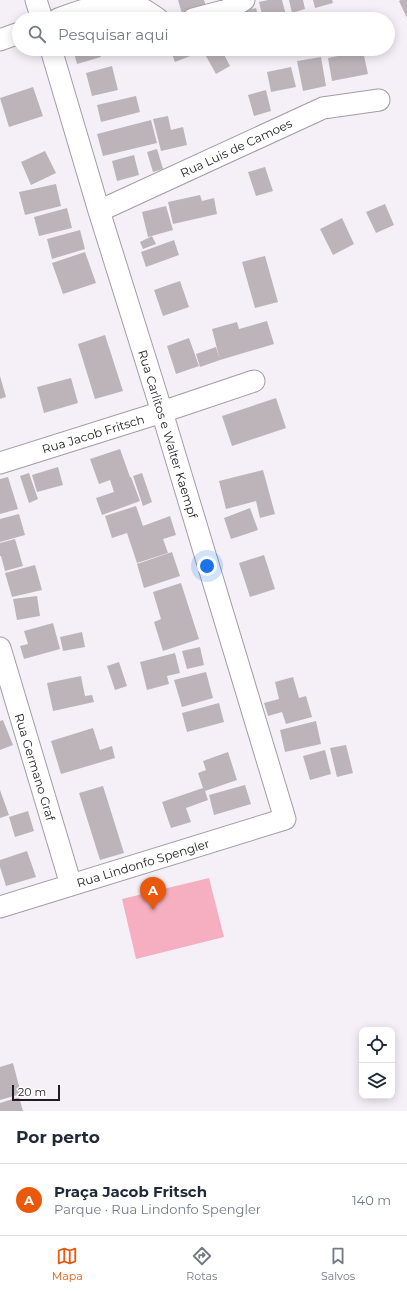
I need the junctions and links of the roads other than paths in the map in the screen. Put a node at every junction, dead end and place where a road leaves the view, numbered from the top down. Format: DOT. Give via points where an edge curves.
graph roads {
  1 [pos="36,0"];
  2 [pos="244,0"];
  3 [pos="40,12"];
  4 [pos="78,12"];
  5 [pos="147,12"];
  6 [pos="219,12"];
  7 [pos="12,36"];
  8 [pos="0,40"];
  9 [pos="53,56"];
  10 [pos="378,100"];
  11 [pos="99,211"];
  12 [pos="254,381"];
  13 [pos="162,412"];
  14 [pos="0,463"];
  15 [pos="0,648"];
  16 [pos="285,819"];
  17 [pos="71,885"];
  18 [pos="0,908"];
  1 -- 3 [label="street"];
  2 -- 6 [label="street"];
  4 -- 5 [label="street" via="116,2 137,6"];
  7 -- 8 [label="street"];
  9 -- 11 [label="street, Rua Carlitos e Walter Kaempf"];
  10 -- 11 [label="street, Rua Luis de Camoes" via="323,108"];
  11 -- 13 [label="street, Rua Carlitos e Walter Kaempf"];
  12 -- 13 [label="street, Rua Jacob Fritsch"];
  13 -- 14 [label="street, Rua Jacob Fritsch"];
  13 -- 16 [label="street, Rua Carlitos e Walter Kaempf"];
  15 -- 17 [label="street, Rua Germano Graf"];
  16 -- 17 [label="street, Rua Lindonfo Spengler"];
  17 -- 18 [label="street, Rua Lindonfo Spengler"];
}
